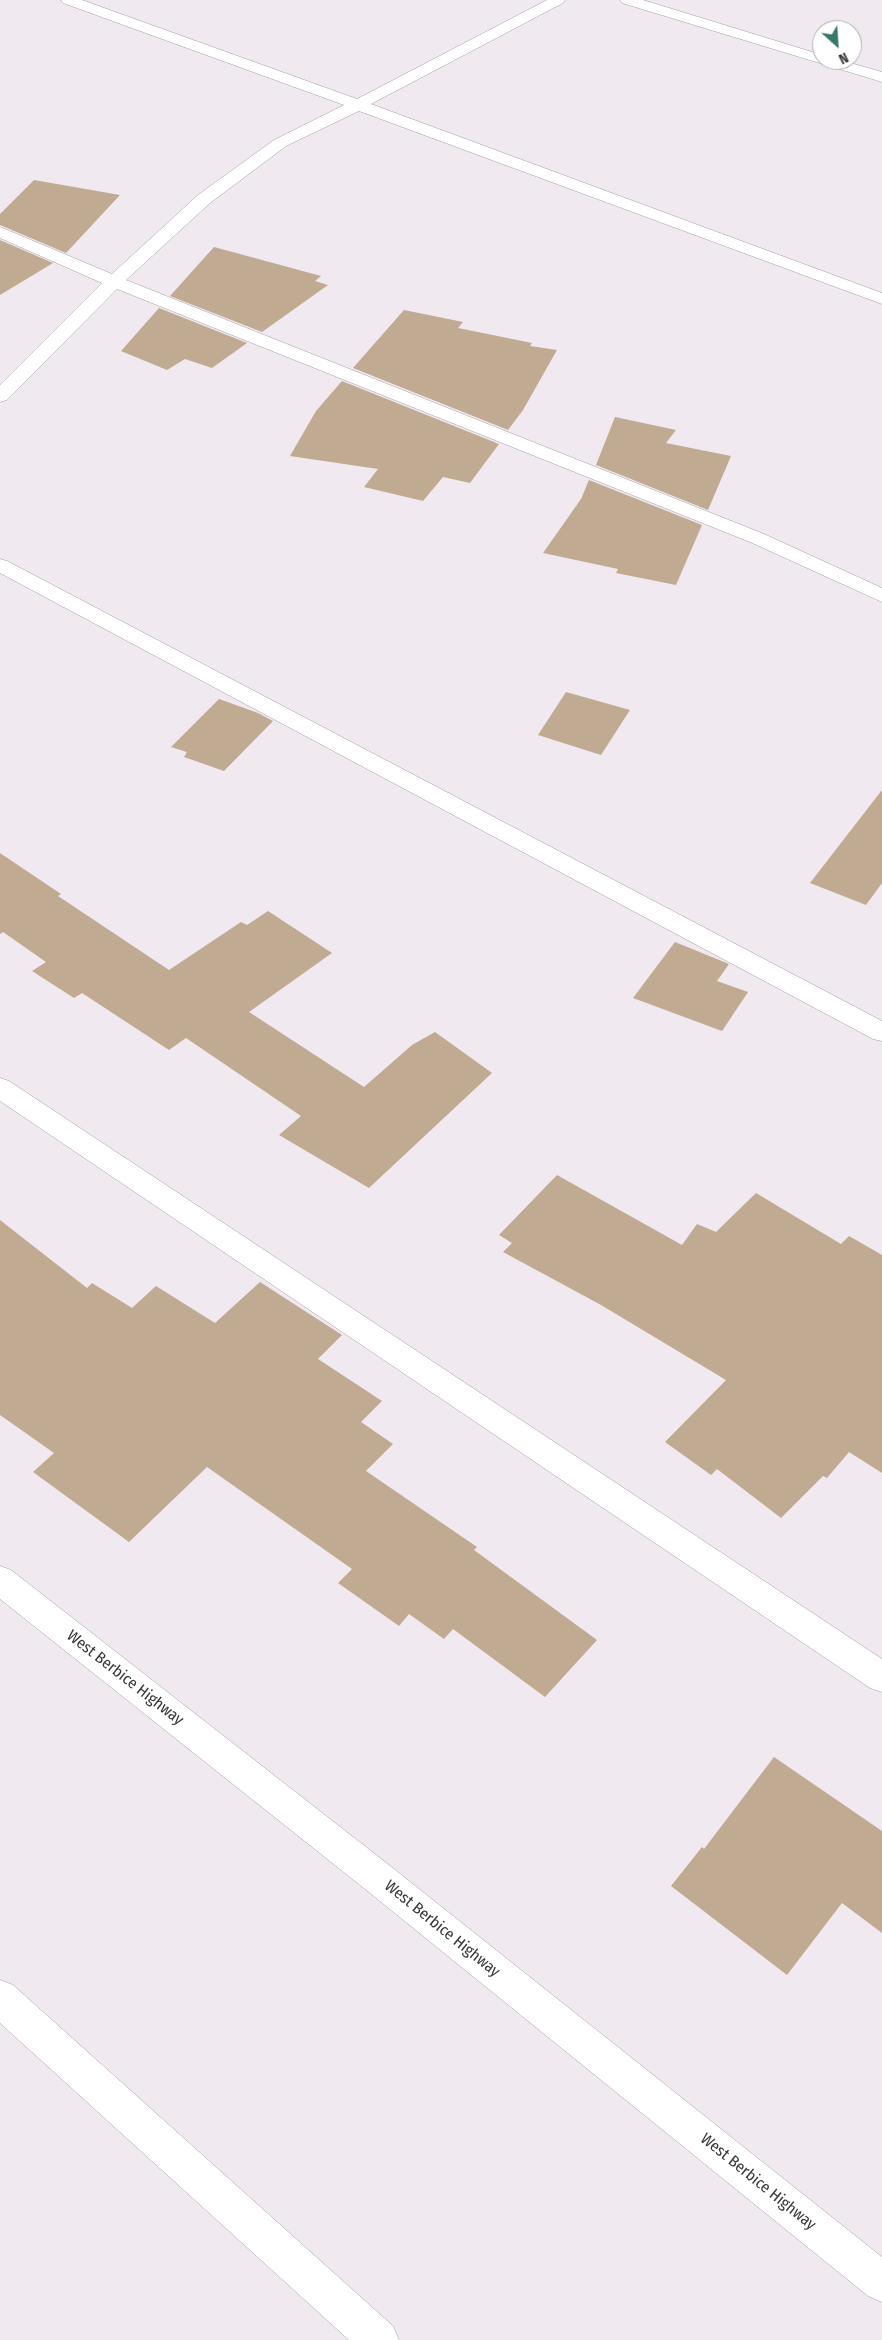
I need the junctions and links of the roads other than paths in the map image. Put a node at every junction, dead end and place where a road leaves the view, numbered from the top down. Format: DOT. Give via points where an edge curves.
graph roads {
  1 [pos="68,0"];
  2 [pos="558,0"];
  3 [pos="627,0"];
  4 [pos="812,57"];
  5 [pos="855,70"];
  6 [pos="882,78"];
  7 [pos="358,105"];
  8 [pos="0,232"];
  9 [pos="114,282"];
  10 [pos="882,300"];
  11 [pos="0,396"];
  12 [pos="0,565"];
  13 [pos="882,596"];
  14 [pos="882,1032"];
  15 [pos="0,1088"];
  16 [pos="0,1580"];
  17 [pos="882,1677"];
  18 [pos="0,1998"];
  19 [pos="882,2282"];
  20 [pos="379,2340"];
  1 -- 7 [label="street"];
  2 -- 7 [label="street"];
  3 -- 4 [label="street"];
  5 -- 6 [label="street"];
  7 -- 9 [label="street" via="280,143 211,193"];
  7 -- 10 [label="street"];
  8 -- 9 [label="street"];
  9 -- 11 [label="street"];
  9 -- 13 [label="street" via="748,534"];
  12 -- 14 [label="street"];
  15 -- 17 [label="street"];
  16 -- 19 [label="street, West Berbice Highway"];
  18 -- 20 [label="street"];
}
